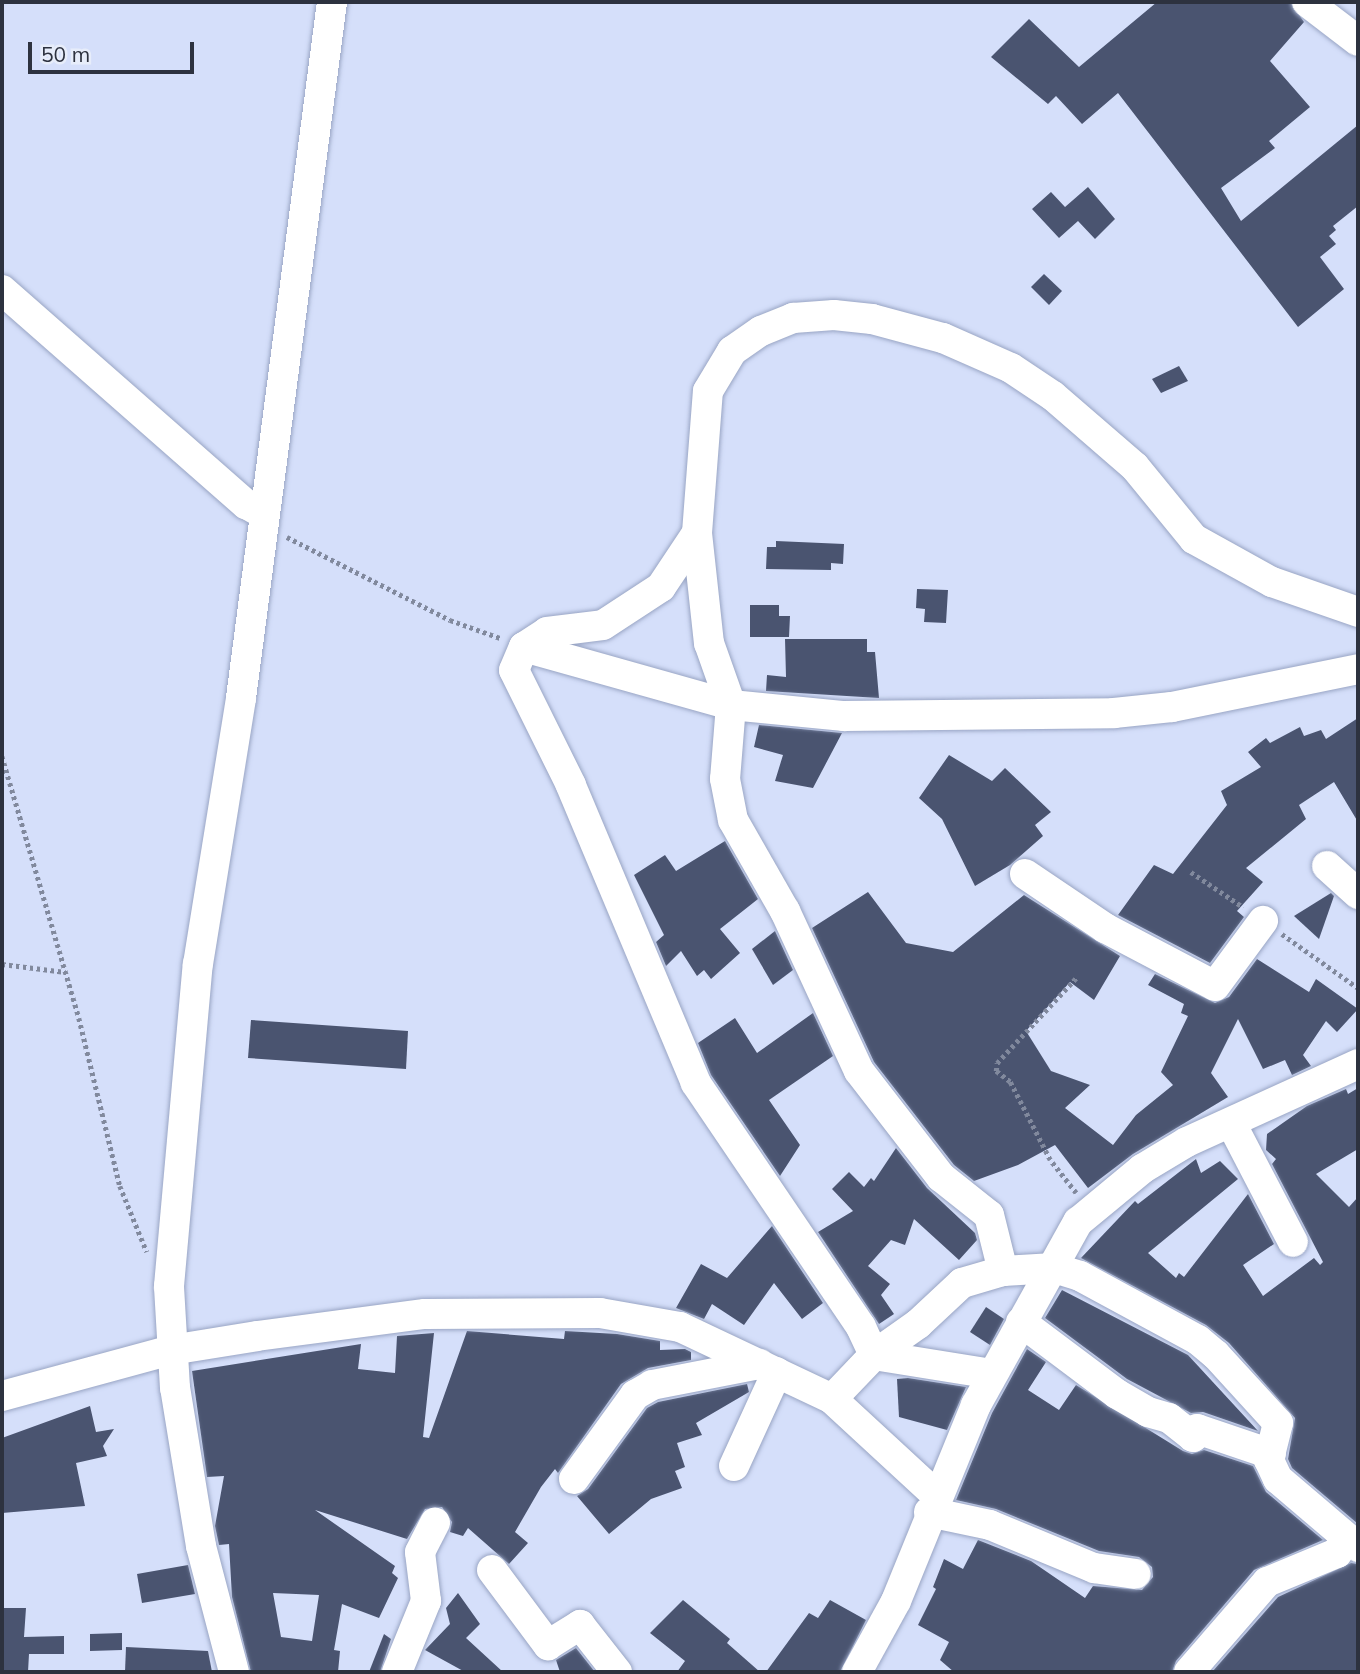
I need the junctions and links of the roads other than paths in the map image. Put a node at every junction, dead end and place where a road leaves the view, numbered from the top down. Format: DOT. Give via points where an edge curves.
graph roads {
  1 [pos="332,2"];
  2 [pos="1307,2"];
  3 [pos="1358,41"];
  4 [pos="2,290"];
  5 [pos="263,519"];
  6 [pos="696,533"];
  7 [pos="1358,612"];
  8 [pos="524,647"];
  9 [pos="1358,669"];
  10 [pos="731,705"];
  11 [pos="1327,866"];
  12 [pos="1025,874"];
  13 [pos="1358,894"];
  14 [pos="1263,921"];
  15 [pos="1358,1064"];
  16 [pos="1231,1123"];
  17 [pos="1293,1242"];
  18 [pos="1054,1268"];
  19 [pos="1003,1271"];
  20 [pos="1021,1322"];
  21 [pos="171,1350"];
  22 [pos="873,1355"];
  23 [pos="768,1368"];
  24 [pos="992,1374"];
  25 [pos="2,1396"];
  26 [pos="832,1399"];
  27 [pos="1271,1454"];
  28 [pos="734,1466"];
  29 [pos="574,1479"];
  30 [pos="933,1504"];
  31 [pos="435,1523"];
  32 [pos="1352,1543"];
  33 [pos="492,1570"];
  34 [pos="1136,1574"];
  35 [pos="233,1672"];
  36 [pos="397,1672"];
  37 [pos="617,1672"];
  38 [pos="857,1672"];
  39 [pos="1189,1672"];
  1 -- 5 [label="street"];
  2 -- 3 [label="street"];
  4 -- 5 [label="street"];
  5 -- 21 [label="street" via="241,698 198,964 169,1286"];
  6 -- 7 [label="street" via="708,391 732,351 761,331 793,318 872,318 943,338 1011,368 1053,396 1135,467 1194,539 1272,582"];
  6 -- 8 [label="street" via="661,587 603,625 547,632"];
  6 -- 10 [label="street" via="709,643"];
  8 -- 10 [label="street"];
  8 -- 22 [label="street" via="514,670 571,785 696,1083 862,1327"];
  9 -- 10 [label="street" via="1172,707 1114,713 844,716"];
  10 -- 19 [label="street" via="725,779 727,804 739,831 785,911 859,1071 941,1177 989,1215"];
  11 -- 13 [label="street"];
  12 -- 14 [label="street" via="1105,928 1215,986"];
  15 -- 16 [label="street"];
  16 -- 17 [label="street"];
  16 -- 18 [label="street" via="1142,1169 1089,1210"];
  18 -- 19 [label="street"];
  18 -- 20 [label="street"];
  18 -- 27 [label="street" via="1104,1289 1198,1340 1216,1355 1278,1423"];
  19 -- 22 [label="street" via="962,1283 918,1324"];
  20 -- 24 [label="street"];
  20 -- 27 [label="street" via="1117,1394 1169,1418 1193,1437 1197,1429"];
  21 -- 23 [label="street" via="425,1314 551,1310 680,1327"];
  21 -- 25 [label="street"];
  21 -- 35 [label="street" via="201,1546"];
  22 -- 24 [label="street"];
  22 -- 26 [label="street"];
  23 -- 26 [label="street"];
  23 -- 28 [label="street"];
  23 -- 29 [label="street" via="652,1385 635,1395"];
  24 -- 30 [label="street"];
  26 -- 30 [label="street"];
  27 -- 32 [label="street" via="1271,1469 1278,1479"];
  30 -- 34 [label="street" via="1094,1568"];
  30 -- 38 [label="street" via="896,1601"];
  31 -- 36 [label="street" via="420,1552 426,1601"];
  32 -- 39 [label="street" via="1267,1582"];
  33 -- 37 [label="street" via="548,1645 580,1625"];
}
